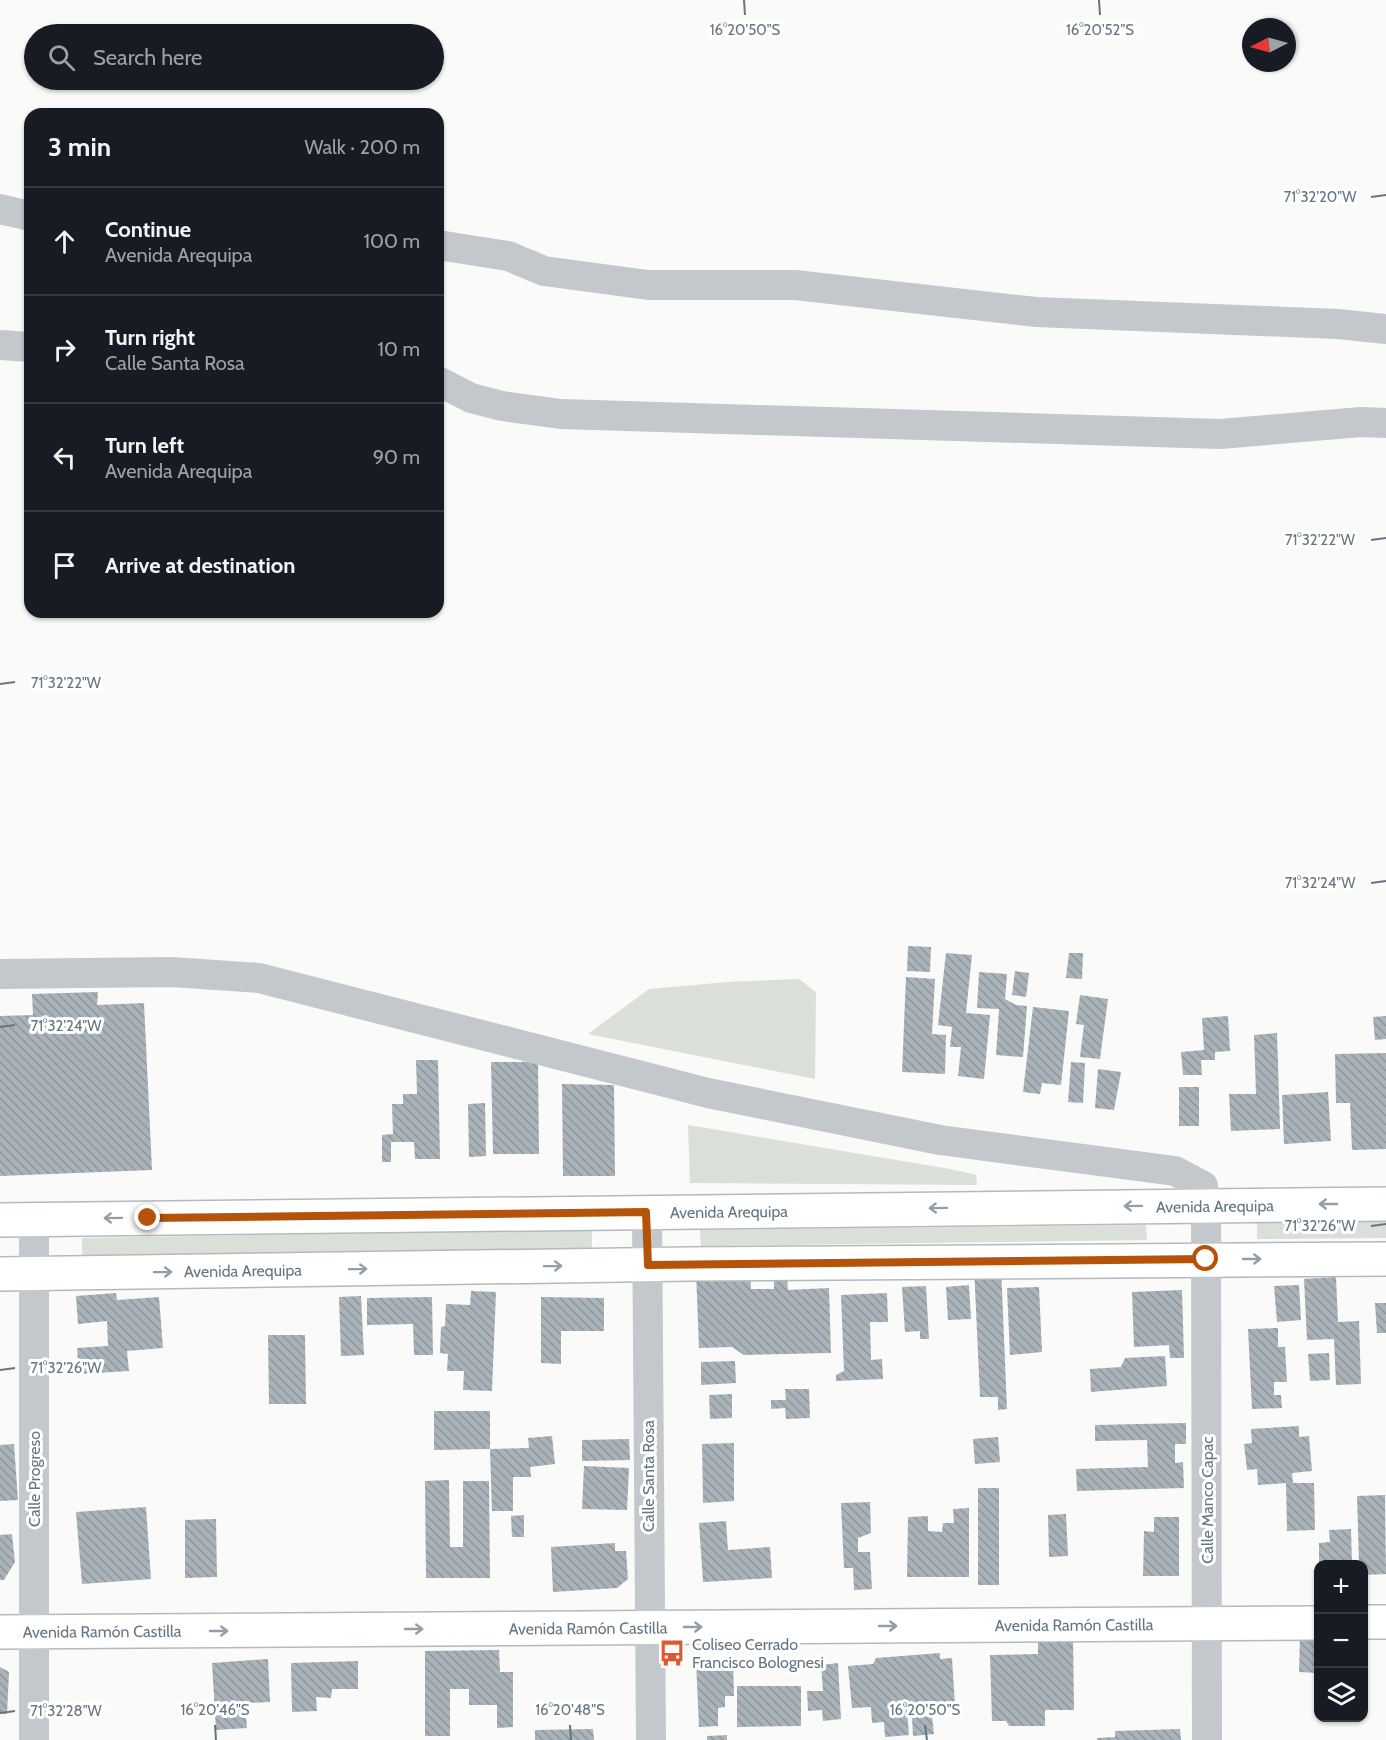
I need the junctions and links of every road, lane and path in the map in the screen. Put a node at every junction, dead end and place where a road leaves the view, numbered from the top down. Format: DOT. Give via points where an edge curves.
graph roads {
  1 [pos="0,208"];
  2 [pos="24,214"];
  3 [pos="444,246"];
  4 [pos="1386,330"];
  5 [pos="0,345"];
  6 [pos="24,347"];
  7 [pos="444,384"];
  8 [pos="1386,423"];
  9 [pos="0,974"];
  10 [pos="1386,1204"];
  11 [pos="1206,1205"];
  12 [pos="646,1212"];
  13 [pos="34,1219"];
  14 [pos="0,1220"];
  15 [pos="1206,1259"];
  16 [pos="1386,1259"];
  17 [pos="648,1265"];
  18 [pos="33,1273"];
  19 [pos="0,1274"];
  20 [pos="1368,1622"];
  21 [pos="1386,1622"];
  22 [pos="1208,1623"];
  23 [pos="1314,1623"];
  24 [pos="649,1628"];
  25 [pos="0,1632"];
  26 [pos="34,1632"];
  27 [pos="34,1740"];
  28 [pos="651,1740"];
  29 [pos="1207,1740"];
  1 -- 2 [label="street"];
  3 -- 4 [label="street" via="508,256 544,271 648,285 795,285 1036,312 1338,324"];
  5 -- 6 [label="street"];
  7 -- 8 [label="street" via="471,398 502,406 561,414 1220,434"];
  9 -- 11 [label="street" via="171,972 259,978 708,1093 939,1140 1175,1171 1203,1186"];
  10 -- 11 [label="main road, Avenida Arequipa, one-way"];
  11 -- 12 [label="main road, Avenida Arequipa, one-way"];
  11 -- 15 [label="street, Calle Manco Capac"];
  12 -- 13 [label="main road, Avenida Arequipa, one-way"];
  12 -- 17 [label="street, Calle Santa Rosa"];
  13 -- 14 [label="main road, Avenida Arequipa"];
  13 -- 18 [label="street, Calle Progreso"];
  15 -- 16 [label="main road, Avenida Arequipa, one-way"];
  15 -- 17 [label="main road, Avenida Arequipa"];
  15 -- 22 [label="street, Calle Manco Capac"];
  18 -- 17 [label="main road, Avenida Arequipa, one-way"];
  17 -- 24 [label="street, Calle Santa Rosa"];
  18 -- 19 [label="main road, Avenida Arequipa"];
  18 -- 26 [label="street, Calle Progreso"];
  20 -- 21 [label="main road"];
  22 -- 23 [label="main road, Avenida Ramón Castilla"];
  24 -- 22 [label="main road, Avenida Ramón Castilla, one-way"];
  22 -- 29 [label="street, Calle Manco Capac"];
  26 -- 24 [label="main road, Avenida Ramón Castilla, one-way"];
  24 -- 28 [label="street, Calle Santa Rosa"];
  25 -- 26 [label="main road, Avenida Ramón Castilla"];
  26 -- 27 [label="street, Calle Progreso"];
}
